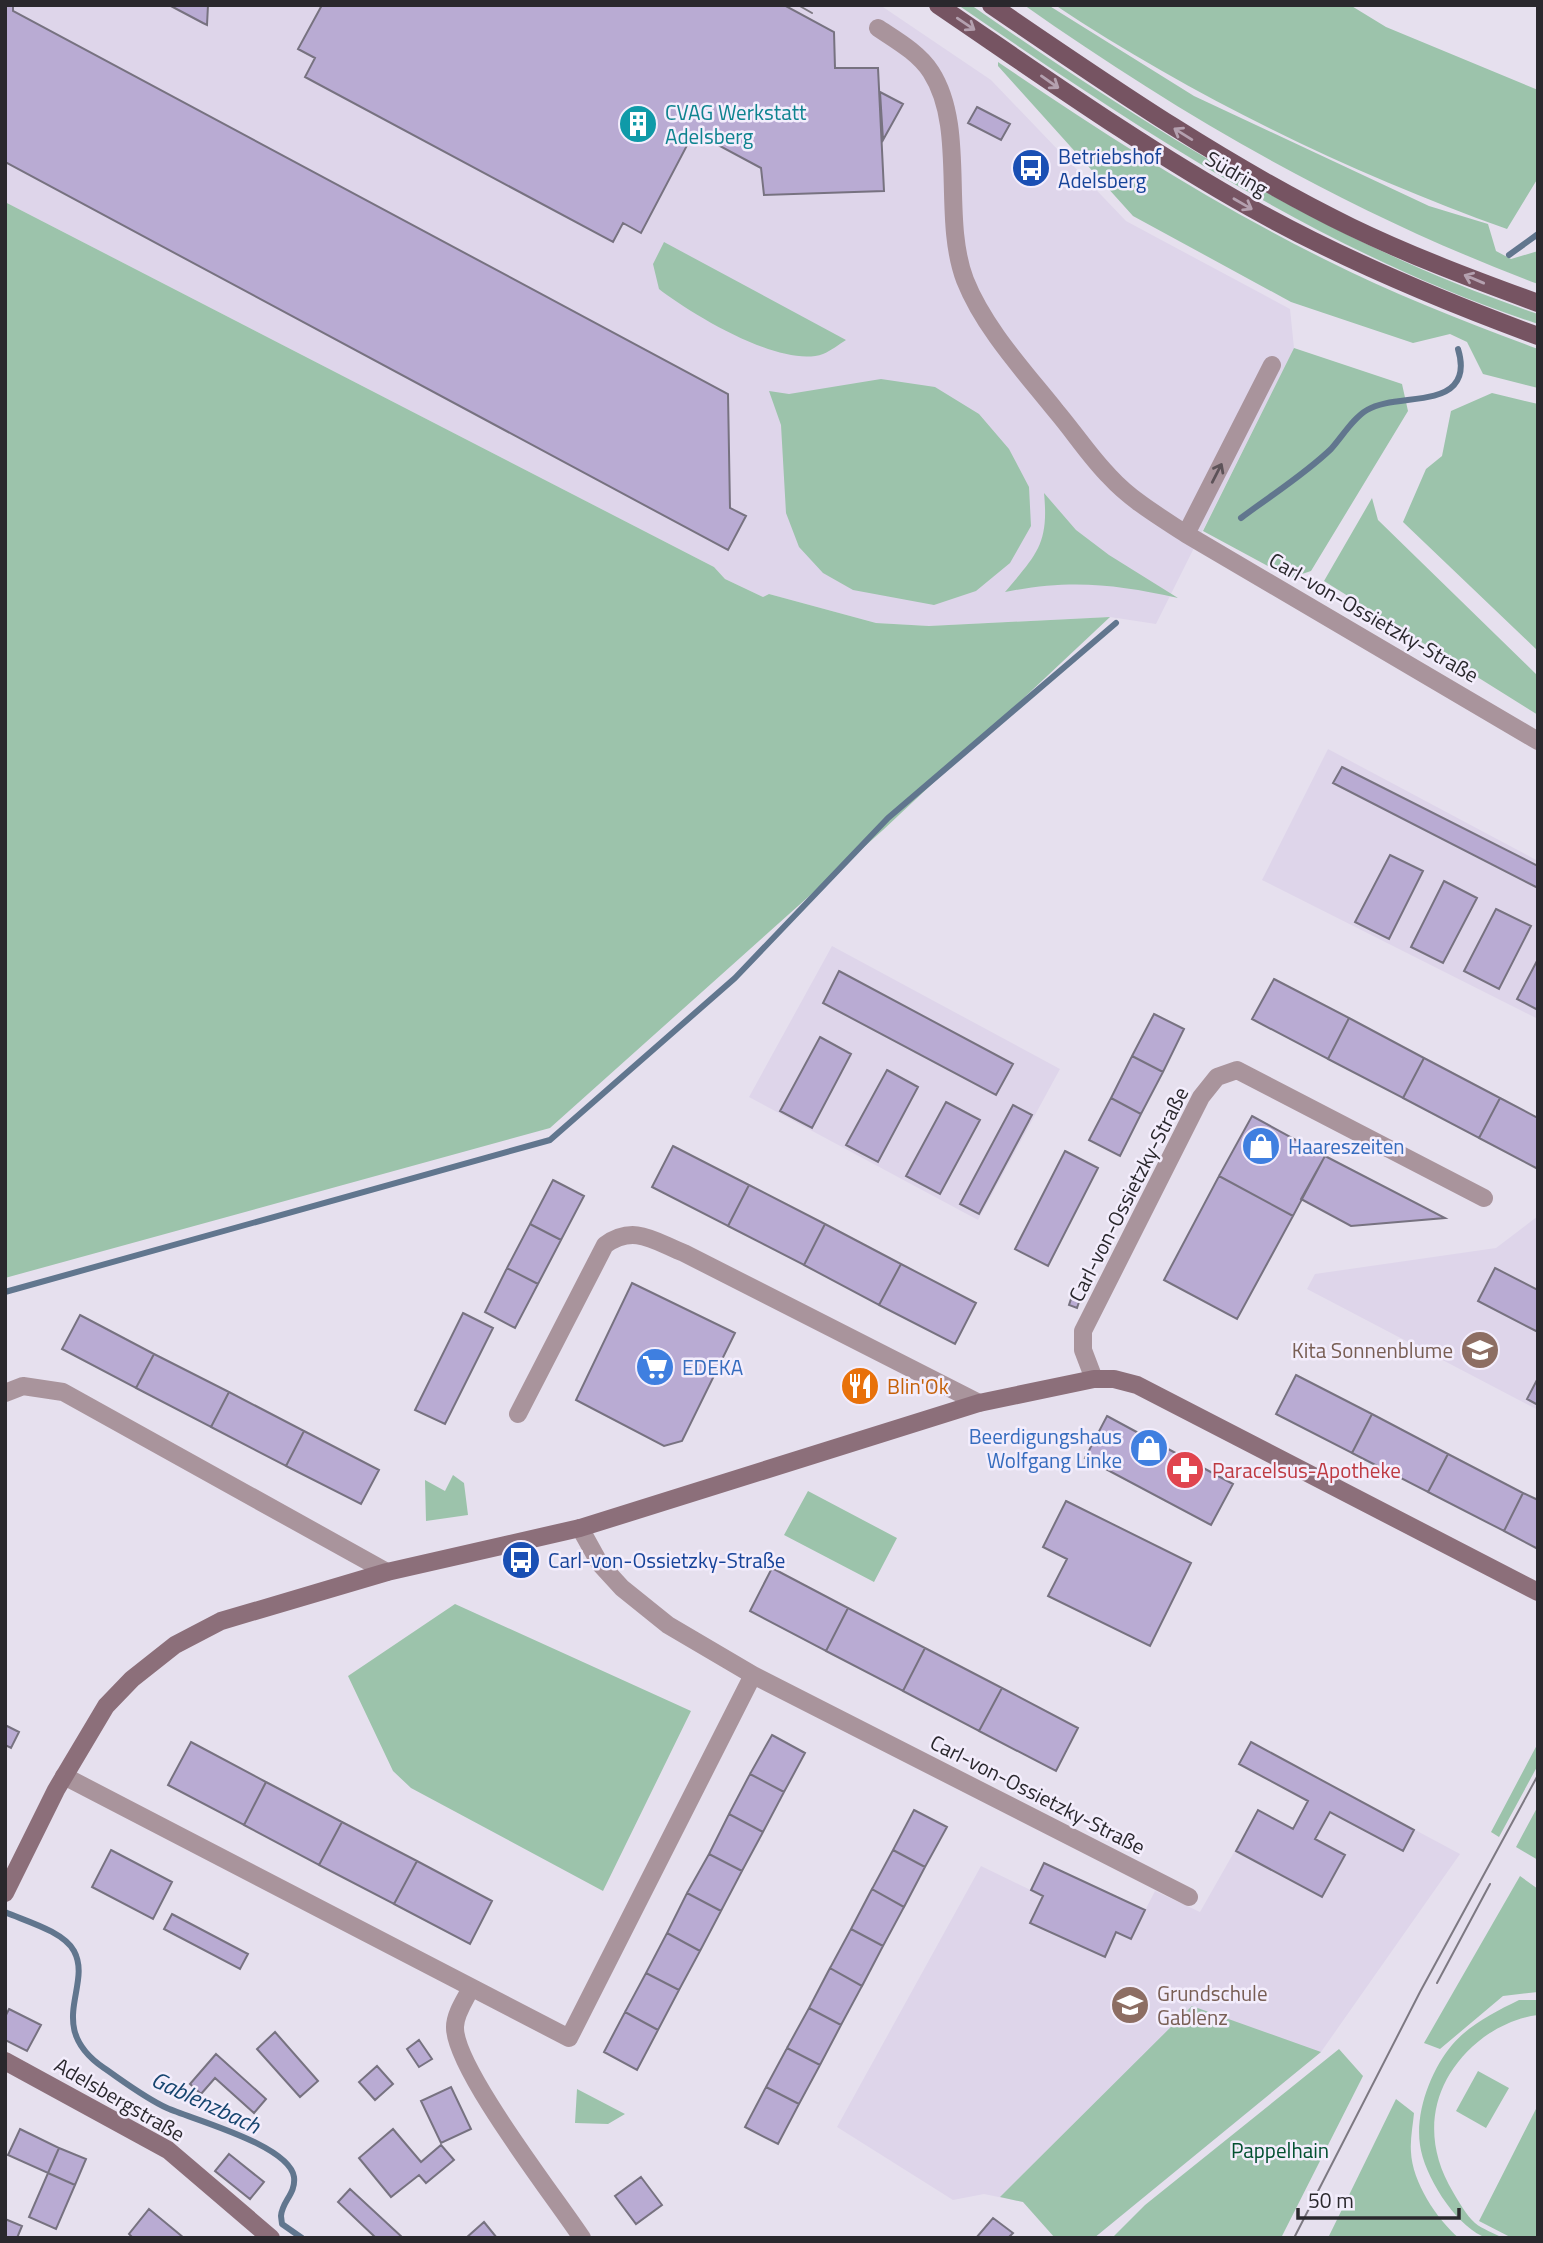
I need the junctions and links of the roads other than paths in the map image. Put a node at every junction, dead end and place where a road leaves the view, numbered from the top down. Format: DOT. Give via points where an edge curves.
graph roads {
  1 [pos="938,5"];
  2 [pos="991,5"];
  3 [pos="878,27"];
  4 [pos="1538,303"];
  5 [pos="1538,336"];
  6 [pos="1272,365"];
  7 [pos="1186,534"];
  8 [pos="1538,741"];
  9 [pos="1484,1198"];
  10 [pos="1094,1379"];
  11 [pos="5,1393"];
  12 [pos="979,1403"];
  13 [pos="517,1414"];
  14 [pos="580,1528"];
  15 [pos="387,1573"];
  16 [pos="1538,1592"];
  17 [pos="753,1675"];
  18 [pos="64,1776"];
  19 [pos="5,1893"];
  20 [pos="1189,1897"];
  21 [pos="471,1988"];
  22 [pos="5,2061"];
  23 [pos="271,2238"];
  24 [pos="582,2238"];
  1 -- 5 [label="main road, Südring, one-way" via="1108,122 1252,209 1343,255"];
  4 -- 2 [label="main road, Südring, one-way" via="1353,227 1269,183 1125,97"];
  3 -- 7 [label="street, Carl-von-Ossietzky-Straße" via="915,54 931,72 939,91 948,130 959,256 974,299 1019,365 1110,478"];
  7 -- 6 [label="street, one-way"];
  7 -- 8 [label="street, Carl-von-Ossietzky-Straße"];
  9 -- 10 [label="street, Carl-von-Ossietzky-Straße" via="1237,1070 1217,1077 1201,1097 1083,1331 1083,1350"];
  10 -- 12 [label="street"];
  10 -- 16 [label="street" via="1137,1385"];
  11 -- 15 [label="street" via="23,1386 63,1392"];
  12 -- 13 [label="street" via="684,1253 636,1234 619,1235 605,1245"];
  12 -- 14 [label="street"];
  14 -- 15 [label="street"];
  14 -- 17 [label="street, Carl-von-Ossietzky-Straße" via="600,1564 622,1588 668,1625"];
  15 -- 18 [label="street" via="221,1621 175,1645 106,1706"];
  17 -- 20 [label="street, Carl-von-Ossietzky-Straße"];
  17 -- 21 [label="street" via="569,2038"];
  18 -- 19 [label="street"];
  18 -- 21 [label="street"];
  21 -- 24 [label="street" via="455,2025 458,2049"];
  22 -- 23 [label="street, Adelsbergstraße" via="168,2150"];
}
